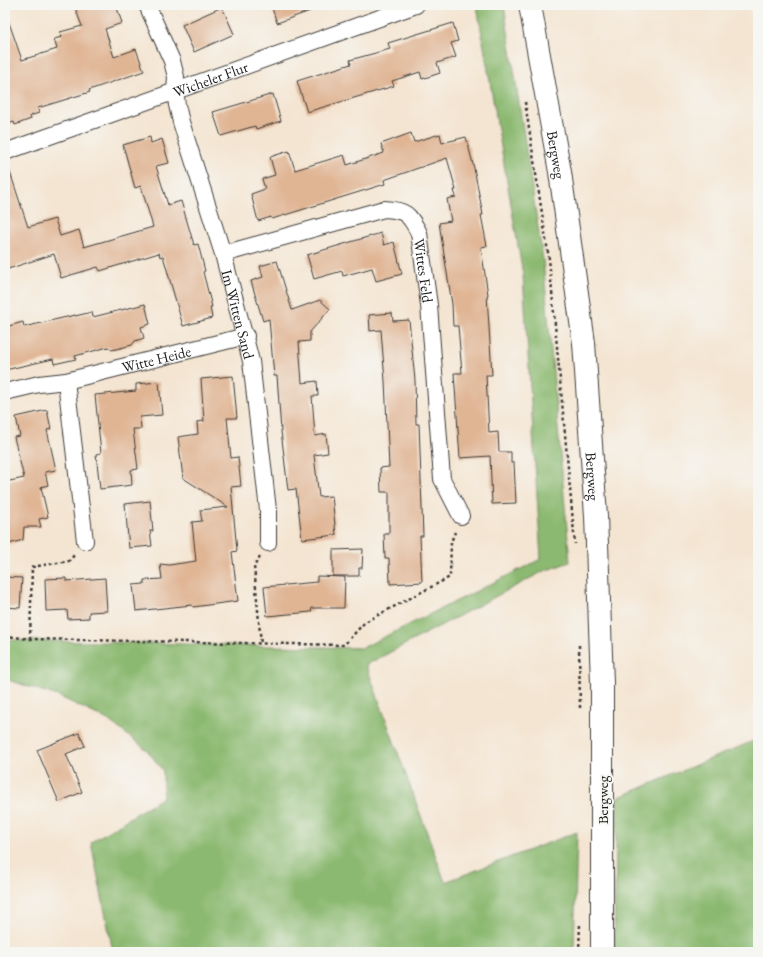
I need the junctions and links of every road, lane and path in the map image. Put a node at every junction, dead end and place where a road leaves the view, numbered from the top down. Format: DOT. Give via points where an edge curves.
graph roads {
  1 [pos="147,5"];
  2 [pos="416,5"];
  3 [pos="530,5"];
  4 [pos="389,9"];
  5 [pos="175,91"];
  6 [pos="525,102"];
  7 [pos="5,152"];
  8 [pos="223,254"];
  9 [pos="246,336"];
  10 [pos="66,381"];
  11 [pos="5,392"];
  12 [pos="461,516"];
  13 [pos="85,541"];
  14 [pos="268,543"];
  15 [pos="575,548"];
  16 [pos="5,636"];
  17 [pos="30,639"];
  18 [pos="578,641"];
  19 [pos="261,644"];
  20 [pos="580,711"];
  21 [pos="580,921"];
  22 [pos="579,952"];
  23 [pos="602,952"];
  1 -- 5 [label="street, Im Witten Sand" via="172,61 176,77"];
  2 -- 4 [label="street, Wicheler Flur"];
  3 -- 23 [label="main road, Bergweg" via="560,172 584,343 596,516 602,683"];
  4 -- 5 [label="street, Wicheler Flur"];
  5 -- 7 [label="street, Wicheler Flur"];
  5 -- 8 [label="street, Im Witten Sand" via="181,122"];
  6 -- 15 [label="path" via="549,259"];
  8 -- 9 [label="street, Im Witten Sand"];
  8 -- 12 [label="street, Wittes Feld" via="384,209 407,214 419,233 429,305 442,479"];
  9 -- 10 [label="street, Witte Heide"];
  9 -- 14 [label="street, Im Witten Sand" via="252,361 268,510"];
  10 -- 11 [label="street, Witte Heide"];
  10 -- 13 [label="street"];
  12 -- 19 [label="path" via="451,542 450,578 365,622 344,645"];
  13 -- 17 [label="path" via="69,561 32,567"];
  14 -- 19 [label="path" via="254,566"];
  16 -- 17 [label="path"];
  17 -- 19 [label="path"];
  18 -- 20 [label="path"];
  21 -- 22 [label="path"];
}
